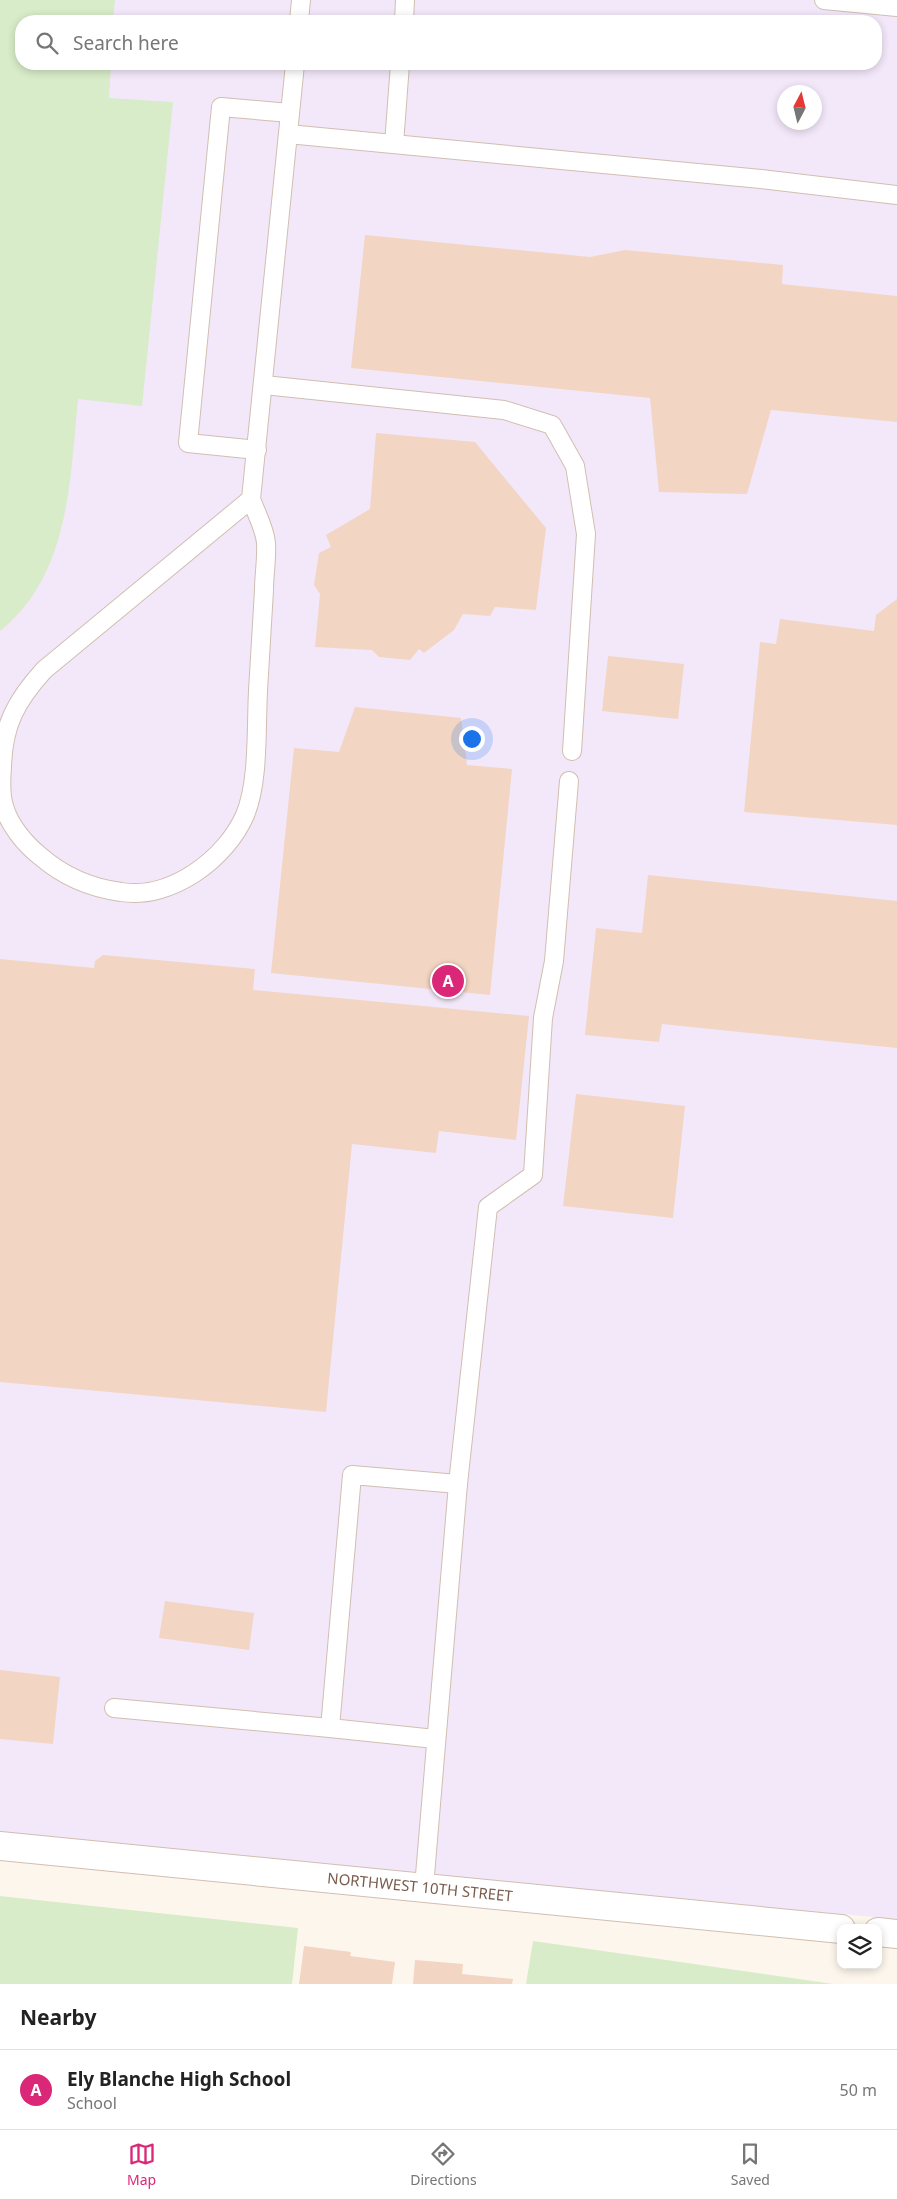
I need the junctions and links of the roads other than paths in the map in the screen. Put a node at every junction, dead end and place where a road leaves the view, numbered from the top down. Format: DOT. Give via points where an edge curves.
graph roads {
  1 [pos="301,0"];
  2 [pos="405,0"];
  3 [pos="824,0"];
  4 [pos="897,7"];
  5 [pos="300,15"];
  6 [pos="404,15"];
  7 [pos="294,70"];
  8 [pos="400,70"];
  9 [pos="290,113"];
  10 [pos="288,134"];
  11 [pos="394,144"];
  12 [pos="897,194"];
  13 [pos="264,385"];
  14 [pos="257,450"];
  15 [pos="252,499"];
  16 [pos="572,750"];
  17 [pos="569,781"];
  18 [pos="458,1484"];
  19 [pos="114,1708"];
  20 [pos="330,1728"];
  21 [pos="435,1739"];
  22 [pos="0,1846"];
  23 [pos="424,1887"];
  24 [pos="837,1929"];
  25 [pos="882,1932"];
  26 [pos="897,1934"];
  1 -- 5 [label="lane"];
  2 -- 6 [label="lane"];
  3 -- 4 [label="lane"];
  7 -- 9 [label="lane"];
  8 -- 11 [label="lane"];
  9 -- 10 [label="lane"];
  9 -- 14 [label="lane" via="221,107 188,443"];
  10 -- 11 [label="lane"];
  10 -- 13 [label="lane"];
  11 -- 12 [label="lane"];
  13 -- 14 [label="lane"];
  13 -- 16 [label="lane" via="504,410 552,425 575,466 586,534"];
  14 -- 15 [label="lane"];
  15 -- 15 [label="lane" via="44,670 18,700 2,755 4,806 31,849 64,874 83,883 122,893 172,884 218,856 233,838 245,815 253,793 266,542"];
  17 -- 18 [label="lane" via="554,961 543,1018 533,1175 488,1207"];
  18 -- 20 [label="lane" via="352,1475"];
  18 -- 21 [label="lane"];
  19 -- 20 [label="lane"];
  20 -- 21 [label="lane"];
  21 -- 23 [label="lane"];
  22 -- 23 [label="street, NORTHWEST 10TH STREET"];
  23 -- 24 [label="street, NORTHWEST 10TH STREET"];
  25 -- 26 [label="street"];
}
